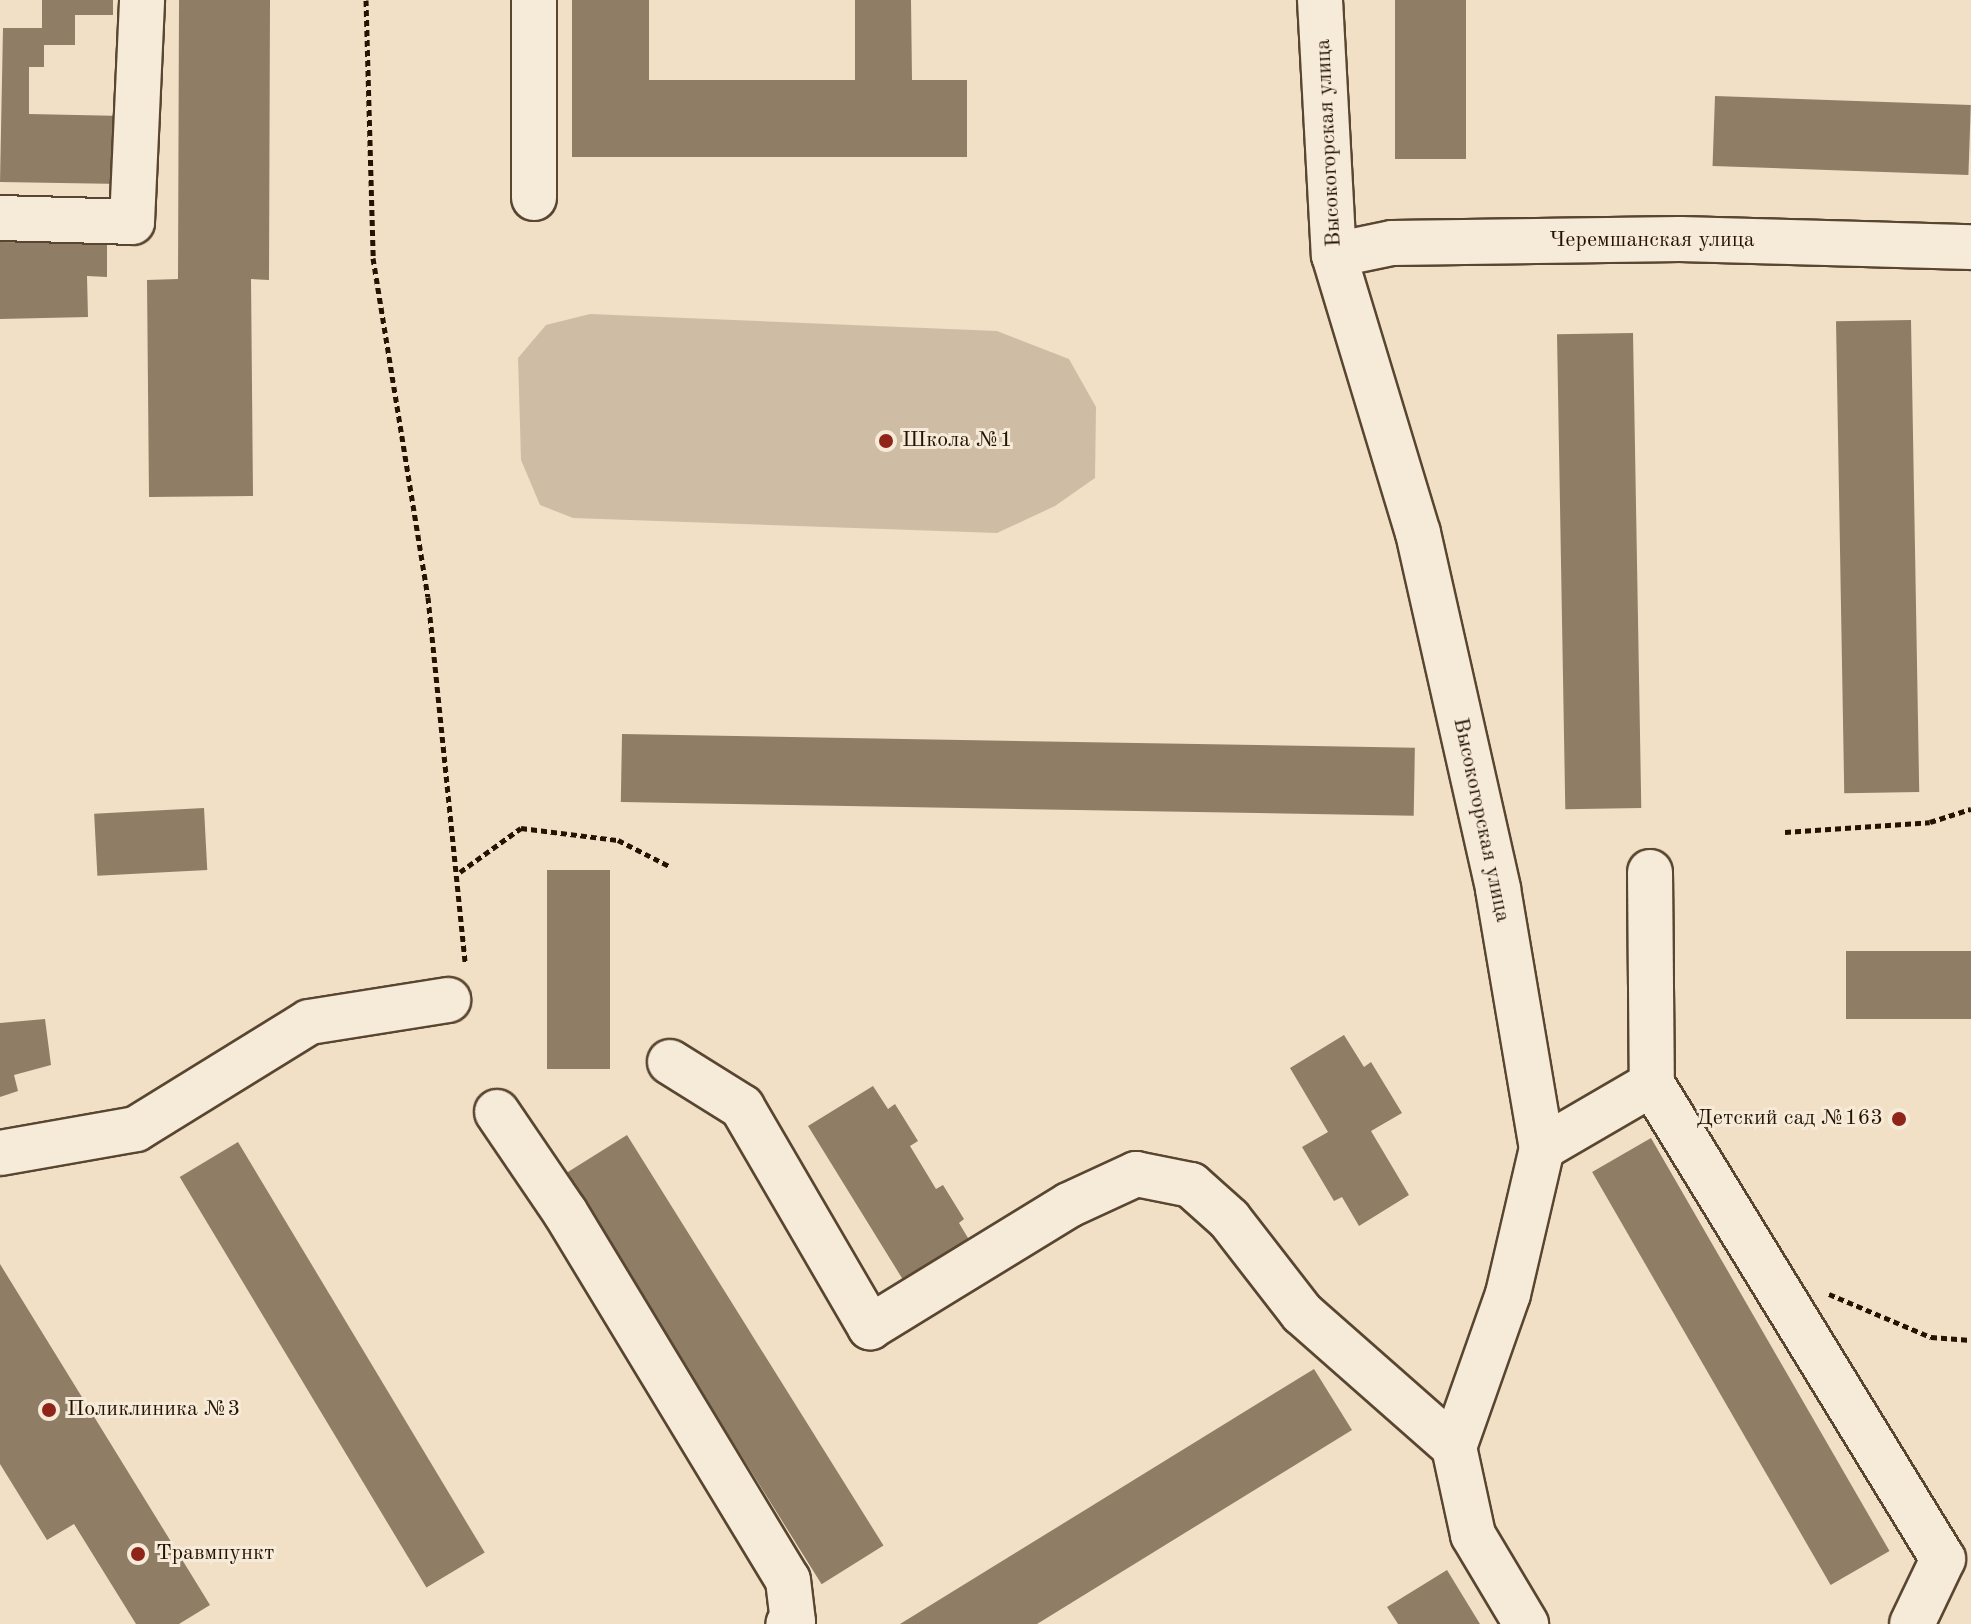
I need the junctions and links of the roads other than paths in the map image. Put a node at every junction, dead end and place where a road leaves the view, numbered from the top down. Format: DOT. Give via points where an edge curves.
graph roads {
  1 [pos="142,0"];
  2 [pos="534,0"];
  3 [pos="1320,0"];
  4 [pos="534,198"];
  5 [pos="0,218"];
  6 [pos="1971,247"];
  7 [pos="1334,255"];
  8 [pos="1650,872"];
  9 [pos="448,1000"];
  10 [pos="670,1062"];
  11 [pos="1652,1084"];
  12 [pos="497,1112"];
  13 [pos="1542,1148"];
  14 [pos="0,1153"];
  15 [pos="1454,1447"];
  16 [pos="788,1624"];
  17 [pos="1526,1624"];
  18 [pos="1912,1624"];
  1 -- 5 [label="street" via="132,222"];
  2 -- 4 [label="street"];
  3 -- 7 [label="street, Высокогорская улица"];
  6 -- 7 [label="street, Черемшанская улица" via="1680,239 1392,243"];
  7 -- 13 [label="street, Высокогорская улица" via="1418,533 1498,889"];
  8 -- 11 [label="street"];
  9 -- 14 [label="street" via="309,1022 136,1129"];
  10 -- 15 [label="street" via="742,1107 870,1327 1069,1205 1136,1174 1191,1185 1229,1219 1302,1313"];
  11 -- 13 [label="street"];
  11 -- 18 [label="street" via="1943,1559"];
  12 -- 16 [label="street" via="565,1212 788,1580 793,1622"];
  13 -- 15 [label="street, Высокогорская улица" via="1508,1294"];
  15 -- 17 [label="street" via="1473,1535"];
}
